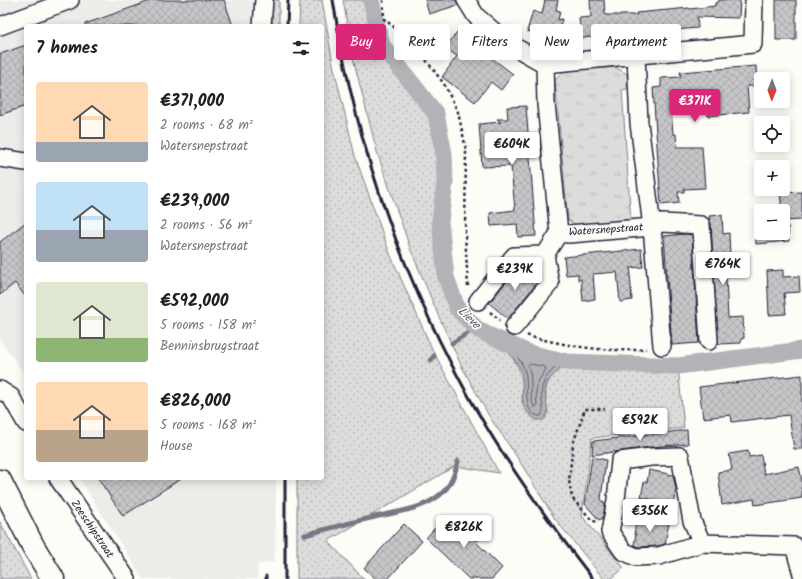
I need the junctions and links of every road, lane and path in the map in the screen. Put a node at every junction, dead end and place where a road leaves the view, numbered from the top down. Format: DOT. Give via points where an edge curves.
graph roads {
  1 [pos="70,0"];
  2 [pos="264,0"];
  3 [pos="383,0"];
  4 [pos="466,0"];
  5 [pos="754,0"];
  6 [pos="262,24"];
  7 [pos="0,26"];
  8 [pos="681,51"];
  9 [pos="591,60"];
  10 [pos="636,60"];
  11 [pos="545,64"];
  12 [pos="0,158"];
  13 [pos="24,162"];
  14 [pos="652,226"];
  15 [pos="559,233"];
  16 [pos="546,255"];
  17 [pos="478,301"];
  18 [pos="514,327"];
  19 [pos="709,341"];
  20 [pos="662,346"];
  21 [pos="0,390"];
  22 [pos="605,409"];
  23 [pos="24,420"];
  24 [pos="59,480"];
  25 [pos="0,481"];
  26 [pos="610,532"];
  27 [pos="702,544"];
  28 [pos="802,574"];
  29 [pos="53,579"];
  30 [pos="127,579"];
  1 -- 7 [label="street"];
  2 -- 6 [label="street"];
  3 -- 17 [label="path" via="384,19 410,40 422,55 444,84 458,112 466,148 465,234 469,293"];
  4 -- 11 [label="street" via="476,16 506,42"];
  5 -- 8 [label="street" via="753,44"];
  9 -- 11 [label="street"];
  10 -- 14 [label="street, Watersnepstraat" via="639,123"];
  11 -- 15 [label="street, Watersnepstraat" via="546,104"];
  12 -- 13 [label="street"];
  14 -- 15 [label="street, Watersnepstraat"];
  14 -- 19 [label="street" via="661,223 701,225"];
  14 -- 20 [label="street"];
  15 -- 16 [label="street"];
  16 -- 17 [label="street" via="514,256"];
  16 -- 18 [label="street" via="550,283"];
  17 -- 18 [label="path" via="496,317"];
  18 -- 20 [label="path" via="531,337 572,347 626,351"];
  21 -- 23 [label="street" via="11,397"];
  22 -- 26 [label="path" via="585,409 573,444 569,482 572,498 590,518"];
  24 -- 30 [label="street, Zeeschipstraat"];
  25 -- 29 [label="main road"];
  26 -- 27 [label="street" via="623,551 636,557 660,556"];
  26 -- 27 [label="street" via="620,461 680,456 692,521"];
  27 -- 28 [label="street" via="794,546"];
}
